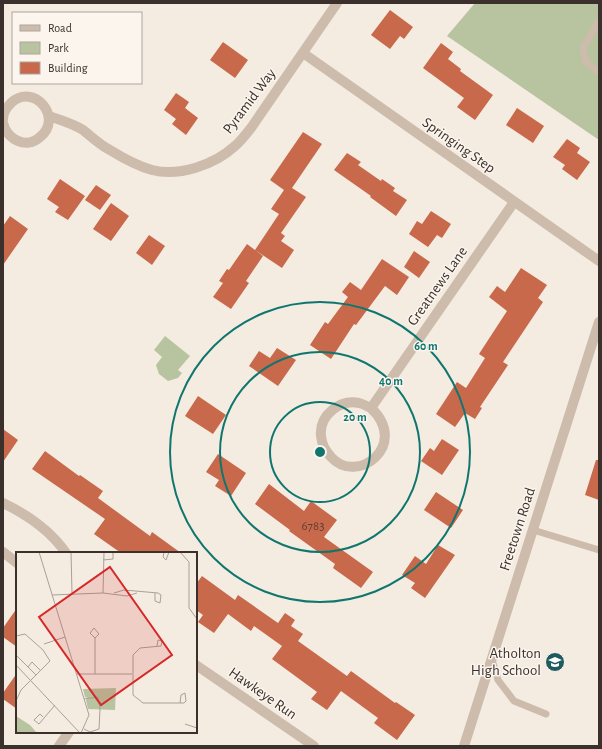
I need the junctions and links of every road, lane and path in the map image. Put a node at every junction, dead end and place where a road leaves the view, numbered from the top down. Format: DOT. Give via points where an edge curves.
graph roads {
  1 [pos="337,3"];
  2 [pos="599,21"];
  3 [pos="303,53"];
  4 [pos="599,72"];
  5 [pos="49,116"];
  6 [pos="3,119"];
  7 [pos="3,123"];
  8 [pos="514,202"];
  9 [pos="599,260"];
  10 [pos="599,322"];
  11 [pos="371,408"];
  12 [pos="3,503"];
  13 [pos="533,530"];
  14 [pos="599,550"];
  15 [pos="3,552"];
  16 [pos="65,552"];
  17 [pos="16,562"];
  18 [pos="492,660"];
  19 [pos="197,665"];
  20 [pos="546,714"];
  21 [pos="68,733"];
  22 [pos="59,746"];
  23 [pos="314,746"];
  24 [pos="464,746"];
  1 -- 3 [label="street, Pyramid Way"];
  2 -- 4 [label="lane" via="583,48 586,62"];
  3 -- 5 [label="street, Pyramid Way" via="251,128 235,146 219,158 176,172 152,170 132,162 109,150 81,129"];
  3 -- 8 [label="street, Springing Step"];
  5 -- 6 [label="street" via="37,100 22,97 15,99 7,107"];
  5 -- 7 [label="street" via="46,131 38,140 32,142 17,141 9,135"];
  8 -- 9 [label="street, Springing Step"];
  8 -- 11 [label="street, Greatnews Lane"];
  10 -- 13 [label="street, Freetown Road"];
  11 -- 11 [label="street" via="360,403 347,403 329,413 322,424 322,444 334,461 354,467 372,461 380,452 385,435 383,425"];
  12 -- 16 [label="street" via="42,526"];
  13 -- 14 [label="lane"];
  13 -- 18 [label="street, Freetown Road"];
  15 -- 17 [label="street"];
  18 -- 20 [label="lane" via="498,680 514,701"];
  18 -- 24 [label="street, Freetown Road"];
  19 -- 23 [label="street, Hawkeye Run"];
  21 -- 22 [label="street"];
}
